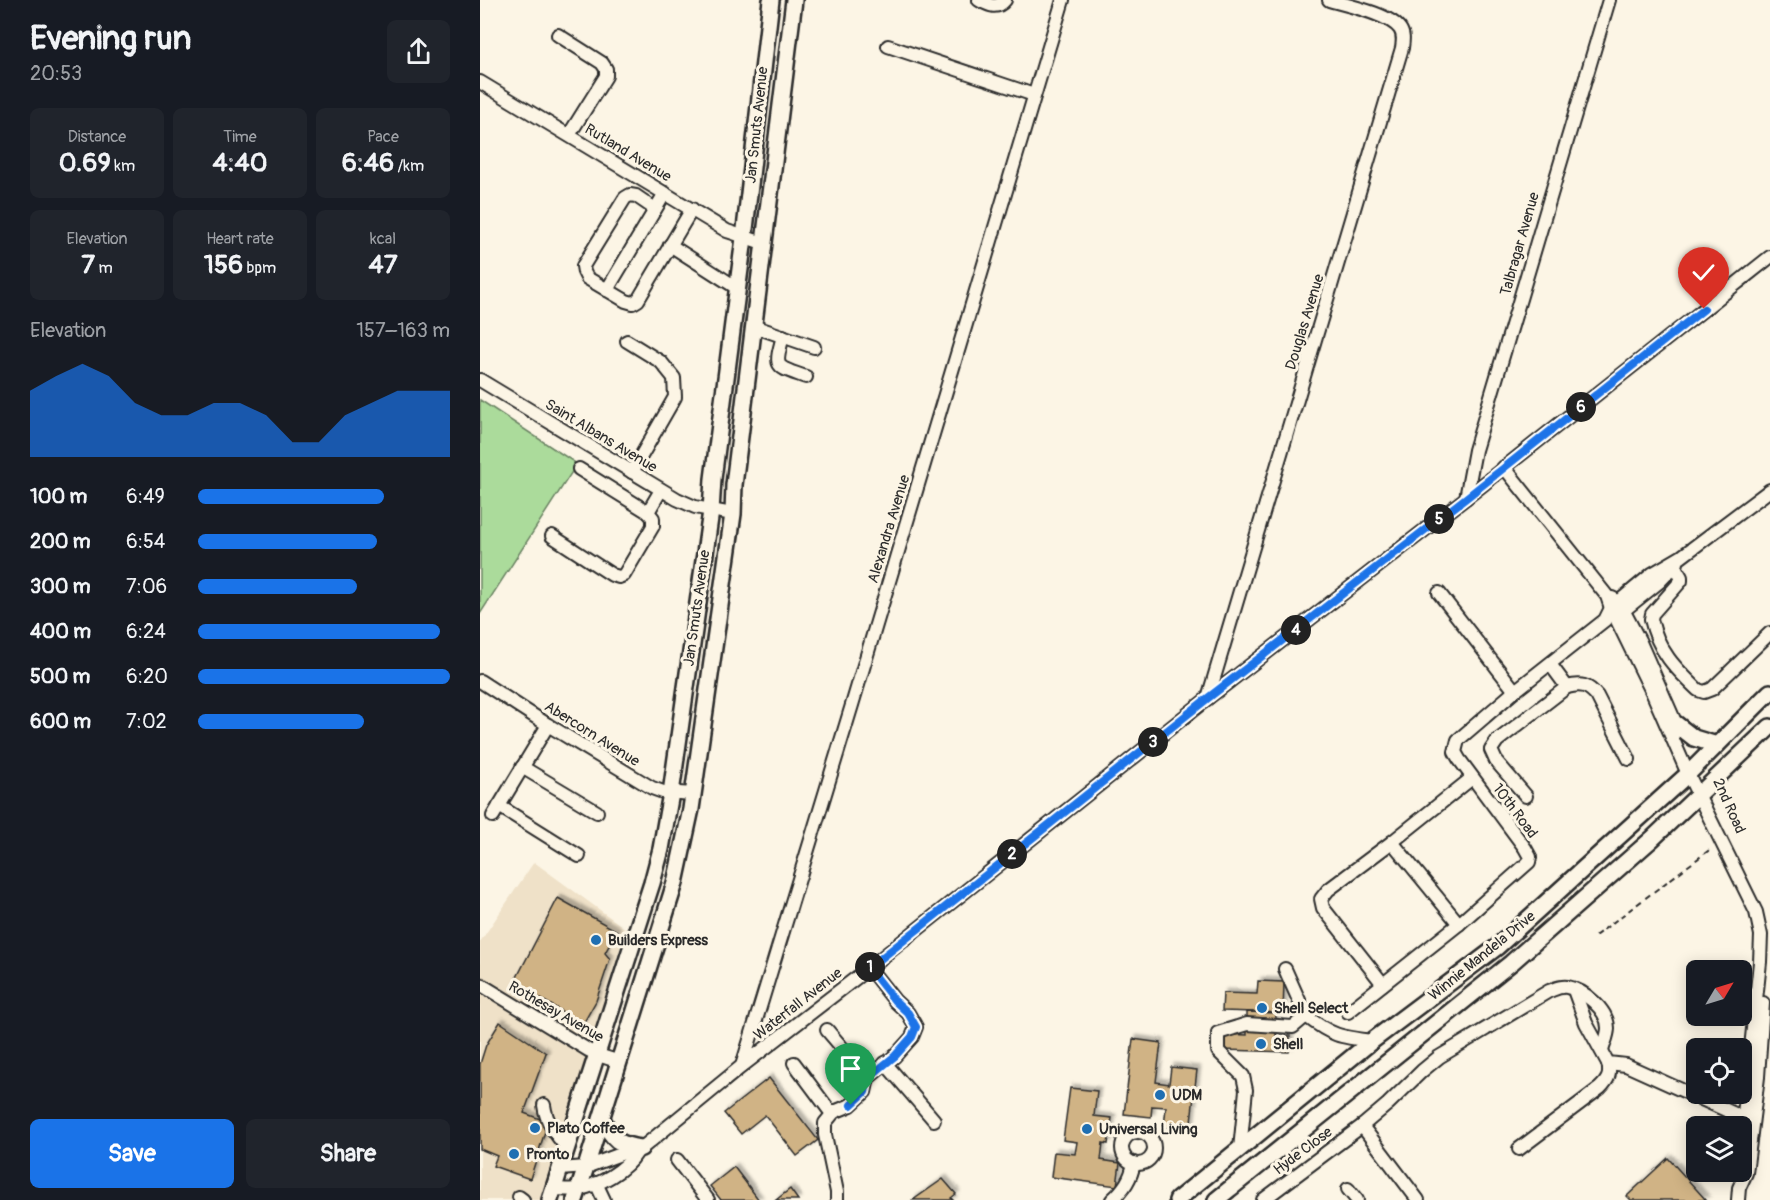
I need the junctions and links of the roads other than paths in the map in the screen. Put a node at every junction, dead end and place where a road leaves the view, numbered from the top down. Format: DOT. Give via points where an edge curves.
graph roads {
  1 [pos="771,0"];
  2 [pos="794,0"];
  3 [pos="980,0"];
  4 [pos="1005,0"];
  5 [pos="1062,0"];
  6 [pos="1329,0"];
  7 [pos="1609,0"];
  8 [pos="558,35"];
  9 [pos="888,46"];
  10 [pos="480,82"];
  11 [pos="1034,95"];
  12 [pos="569,135"];
  13 [pos="665,193"];
  14 [pos="655,209"];
  15 [pos="692,209"];
  16 [pos="744,238"];
  17 [pos="763,243"];
  18 [pos="670,246"];
  19 [pos="1770,257"];
  20 [pos="737,288"];
  21 [pos="607,290"];
  22 [pos="753,326"];
  23 [pos="783,336"];
  24 [pos="627,341"];
  25 [pos="814,348"];
  26 [pos="806,377"];
  27 [pos="480,380"];
  28 [pos="1504,467"];
  29 [pos="579,469"];
  30 [pos="632,472"];
  31 [pos="661,490"];
  32 [pos="1770,490"];
  33 [pos="1466,498"];
  34 [pos="711,511"];
  35 [pos="648,512"];
  36 [pos="733,514"];
  37 [pos="552,536"];
  38 [pos="1678,561"];
  39 [pos="1439,593"];
  40 [pos="1614,609"];
  41 [pos="1770,633"];
  42 [pos="1550,664"];
  43 [pos="480,681"];
  44 [pos="1568,687"];
  45 [pos="1515,692"];
  46 [pos="1770,692"];
  47 [pos="1208,698"];
  48 [pos="1676,724"];
  49 [pos="548,725"];
  50 [pos="1770,727"];
  51 [pos="1717,745"];
  52 [pos="1629,759"];
  53 [pos="522,767"];
  54 [pos="1691,770"];
  55 [pos="1472,778"];
  56 [pos="1702,792"];
  57 [pos="671,793"];
  58 [pos="694,794"];
  59 [pos="1526,796"];
  60 [pos="597,812"];
  61 [pos="1392,842"];
  62 [pos="579,856"];
  63 [pos="1459,924"];
  64 [pos="869,968"];
  65 [pos="1285,969"];
  66 [pos="480,984"];
  67 [pos="1383,984"];
  68 [pos="1574,990"];
  69 [pos="1348,1012"];
  70 [pos="1306,1016"];
  71 [pos="827,1030"];
  72 [pos="1372,1041"];
  73 [pos="1602,1051"];
  74 [pos="598,1055"];
  75 [pos="620,1062"];
  76 [pos="1608,1063"];
  77 [pos="794,1064"];
  78 [pos="885,1064"];
  79 [pos="742,1066"];
  80 [pos="868,1078"];
  81 [pos="544,1105"];
  82 [pos="834,1112"];
  83 [pos="1739,1116"];
  84 [pos="1748,1116"];
  85 [pos="1749,1116"];
  86 [pos="602,1119"];
  87 [pos="934,1120"];
  88 [pos="1362,1126"];
  89 [pos="567,1148"];
  90 [pos="1240,1149"];
  91 [pos="1519,1149"];
  92 [pos="639,1150"];
  93 [pos="676,1160"];
  94 [pos="1134,1163"];
  95 [pos="586,1167"];
  96 [pos="560,1169"];
  97 [pos="596,1183"];
  98 [pos="1348,1189"];
  99 [pos="552,1195"];
  100 [pos="576,1195"];
  101 [pos="604,1200"];
  102 [pos="708,1200"];
  103 [pos="837,1200"];
  104 [pos="1112,1200"];
  105 [pos="1177,1200"];
  106 [pos="1216,1200"];
  107 [pos="1263,1200"];
  108 [pos="1357,1200"];
  109 [pos="1418,1200"];
  1 -- 16 [label="main road, Jan Smuts Avenue"];
  2 -- 17 [label="main road, Jan Smuts Avenue"];
  3 -- 4 [label="street" via="996,6"];
  5 -- 11 [label="street, Alexandra Avenue"];
  6 -- 47 [label="street, Douglas Avenue" via="1395,24 1402,33 1402,48"];
  7 -- 33 [label="street, Talbragar Avenue" via="1475,450"];
  8 -- 12 [label="street" via="606,69 606,76"];
  9 -- 11 [label="street"];
  10 -- 12 [label="street, Rutland Avenue"];
  11 -- 79 [label="street, Alexandra Avenue"];
  12 -- 13 [label="street, Rutland Avenue"];
  13 -- 14 [label="street"];
  13 -- 15 [label="street, Rutland Avenue"];
  14 -- 21 [label="street"];
  14 -- 21 [label="street" via="636,196 625,198 583,266 587,278"];
  15 -- 16 [label="street, Rutland Avenue"];
  15 -- 18 [label="street"];
  16 -- 17 [label="street, Rutland Avenue"];
  16 -- 20 [label="main road, Jan Smuts Avenue"];
  17 -- 22 [label="main road, Jan Smuts Avenue"];
  18 -- 20 [label="street"];
  18 -- 21 [label="street" via="638,300 626,301"];
  19 -- 28 [label="street, Waterfall Avenue"];
  20 -- 34 [label="main road, Jan Smuts Avenue"];
  22 -- 23 [label="street"];
  22 -- 36 [label="main road, Jan Smuts Avenue"];
  23 -- 25 [label="street"];
  23 -- 26 [label="street" via="778,365"];
  24 -- 30 [label="street" via="662,362 674,378 675,397"];
  27 -- 30 [label="street, Saint Albans Avenue"];
  28 -- 33 [label="street, Waterfall Avenue"];
  28 -- 40 [label="street, 2nd Road"];
  29 -- 35 [label="street"];
  30 -- 31 [label="street, Saint Albans Avenue"];
  31 -- 34 [label="street, Saint Albans Avenue" via="686,504"];
  31 -- 35 [label="street"];
  32 -- 38 [label="street, 10th Road"];
  33 -- 47 [label="street, Waterfall Avenue"];
  34 -- 36 [label="street, Saint Albans Avenue"];
  34 -- 57 [label="main road, Jan Smuts Avenue"];
  35 -- 37 [label="street" via="653,518 652,526 624,575 612,575"];
  36 -- 58 [label="main road, Jan Smuts Avenue"];
  38 -- 40 [label="street, 10th Road" via="1660,568"];
  38 -- 41 [label="street" via="1681,581 1651,619 1667,658 1698,690 1712,689"];
  39 -- 45 [label="street"];
  40 -- 42 [label="street, 10th Road"];
  40 -- 48 [label="street, 2nd Road" via="1639,640"];
  40 -- 54 [label="street, 2nd Road"];
  42 -- 44 [label="street"];
  42 -- 45 [label="street, 10th Road"];
  43 -- 49 [label="street, Abercorn Avenue"];
  44 -- 52 [label="street" via="1584,685 1597,696"];
  44 -- 59 [label="street" via="1497,741 1491,750"];
  45 -- 55 [label="street, 10th Road" via="1458,740 1455,752"];
  46 -- 51 [label="main road, Winnie Mandela Drive"];
  47 -- 64 [label="street, Waterfall Avenue"];
  48 -- 51 [label="main road" via="1694,738"];
  48 -- 54 [label="street, 2nd Road"];
  49 -- 53 [label="street"];
  49 -- 57 [label="street, Abercorn Avenue" via="652,788"];
  50 -- 56 [label="main road, Winnie Mandela Drive"];
  51 -- 54 [label="main road, Winnie Mandela Drive"];
  53 -- 60 [label="street"];
  53 -- 62 [label="street" via="496,811"];
  54 -- 56 [label="street, 2nd Road"];
  54 -- 72 [label="main road, Winnie Mandela Drive" via="1497,947"];
  55 -- 61 [label="street"];
  55 -- 63 [label="street, 10th Road" via="1530,857 1526,866"];
  56 -- 84 [label="street, 2nd Road" via="1756,912 1761,935"];
  56 -- 85 [label="street, 2nd Road" via="1767,929 1758,1077"];
  56 -- 106 [label="main road, Winnie Mandela Drive" via="1510,963"];
  57 -- 58 [label="street, Abercorn Avenue"];
  57 -- 74 [label="main road, Jan Smuts Avenue" via="652,883"];
  58 -- 75 [label="main road, Jan Smuts Avenue" via="675,883"];
  61 -- 63 [label="street"];
  61 -- 67 [label="street" via="1321,899 1323,908"];
  63 -- 67 [label="street, 10th Road"];
  64 -- 78 [label="street" via="916,1027 912,1037"];
  64 -- 79 [label="street, Waterfall Avenue"];
  65 -- 70 [label="street"];
  66 -- 74 [label="street, Rothesay Avenue"];
  67 -- 69 [label="street, 10th Road"];
  68 -- 73 [label="street"];
  68 -- 73 [label="street" via="1594,1002 1605,1016 1608,1029"];
  68 -- 88 [label="street, Hyde Close" via="1564,987 1549,991 1439,1057"];
  70 -- 72 [label="street" via="1340,1037"];
  70 -- 90 [label="street" via="1293,1028 1247,1023 1218,1033 1218,1051 1243,1076"];
  71 -- 80 [label="street"];
  72 -- 90 [label="main road, Winnie Mandela Drive"];
  73 -- 76 [label="street"];
  74 -- 75 [label="street, Rothesay Avenue"];
  74 -- 89 [label="main road, Jan Smuts Avenue"];
  75 -- 86 [label="main road, Jan Smuts Avenue"];
  76 -- 83 [label="street" via="1626,1065"];
  76 -- 91 [label="street" via="1610,1073 1600,1088"];
  77 -- 82 [label="street" via="828,1110"];
  78 -- 80 [label="street"];
  78 -- 87 [label="street"];
  79 -- 92 [label="street, Waterfall Avenue"];
  80 -- 82 [label="street" via="865,1092 851,1105"];
  81 -- 89 [label="street" via="544,1113"];
  82 -- 103 [label="street" via="825,1123 825,1135"];
  86 -- 92 [label="main road" via="620,1144"];
  86 -- 95 [label="main road, Jan Smuts Avenue"];
  88 -- 107 [label="street, Hyde Close"];
  88 -- 109 [label="street"];
  89 -- 96 [label="main road, Jan Smuts Avenue"];
  90 -- 105 [label="main road, Winnie Mandela Drive"];
  92 -- 95 [label="street, Waterfall Avenue"];
  92 -- 97 [label="street, Waterfall Avenue" via="621,1169"];
  93 -- 102 [label="street"];
  94 -- 104 [label="street" via="1129,1181"];
  95 -- 96 [label="street, Waterfall Avenue"];
  95 -- 100 [label="main road, Jan Smuts Avenue"];
  96 -- 99 [label="main road, Jan Smuts Avenue"];
  97 -- 100 [label="street, Waterfall Avenue"];
  97 -- 101 [label="street"];
  98 -- 108 [label="street"];
  99 -- 100 [label="street, Waterfall Avenue"];
}
